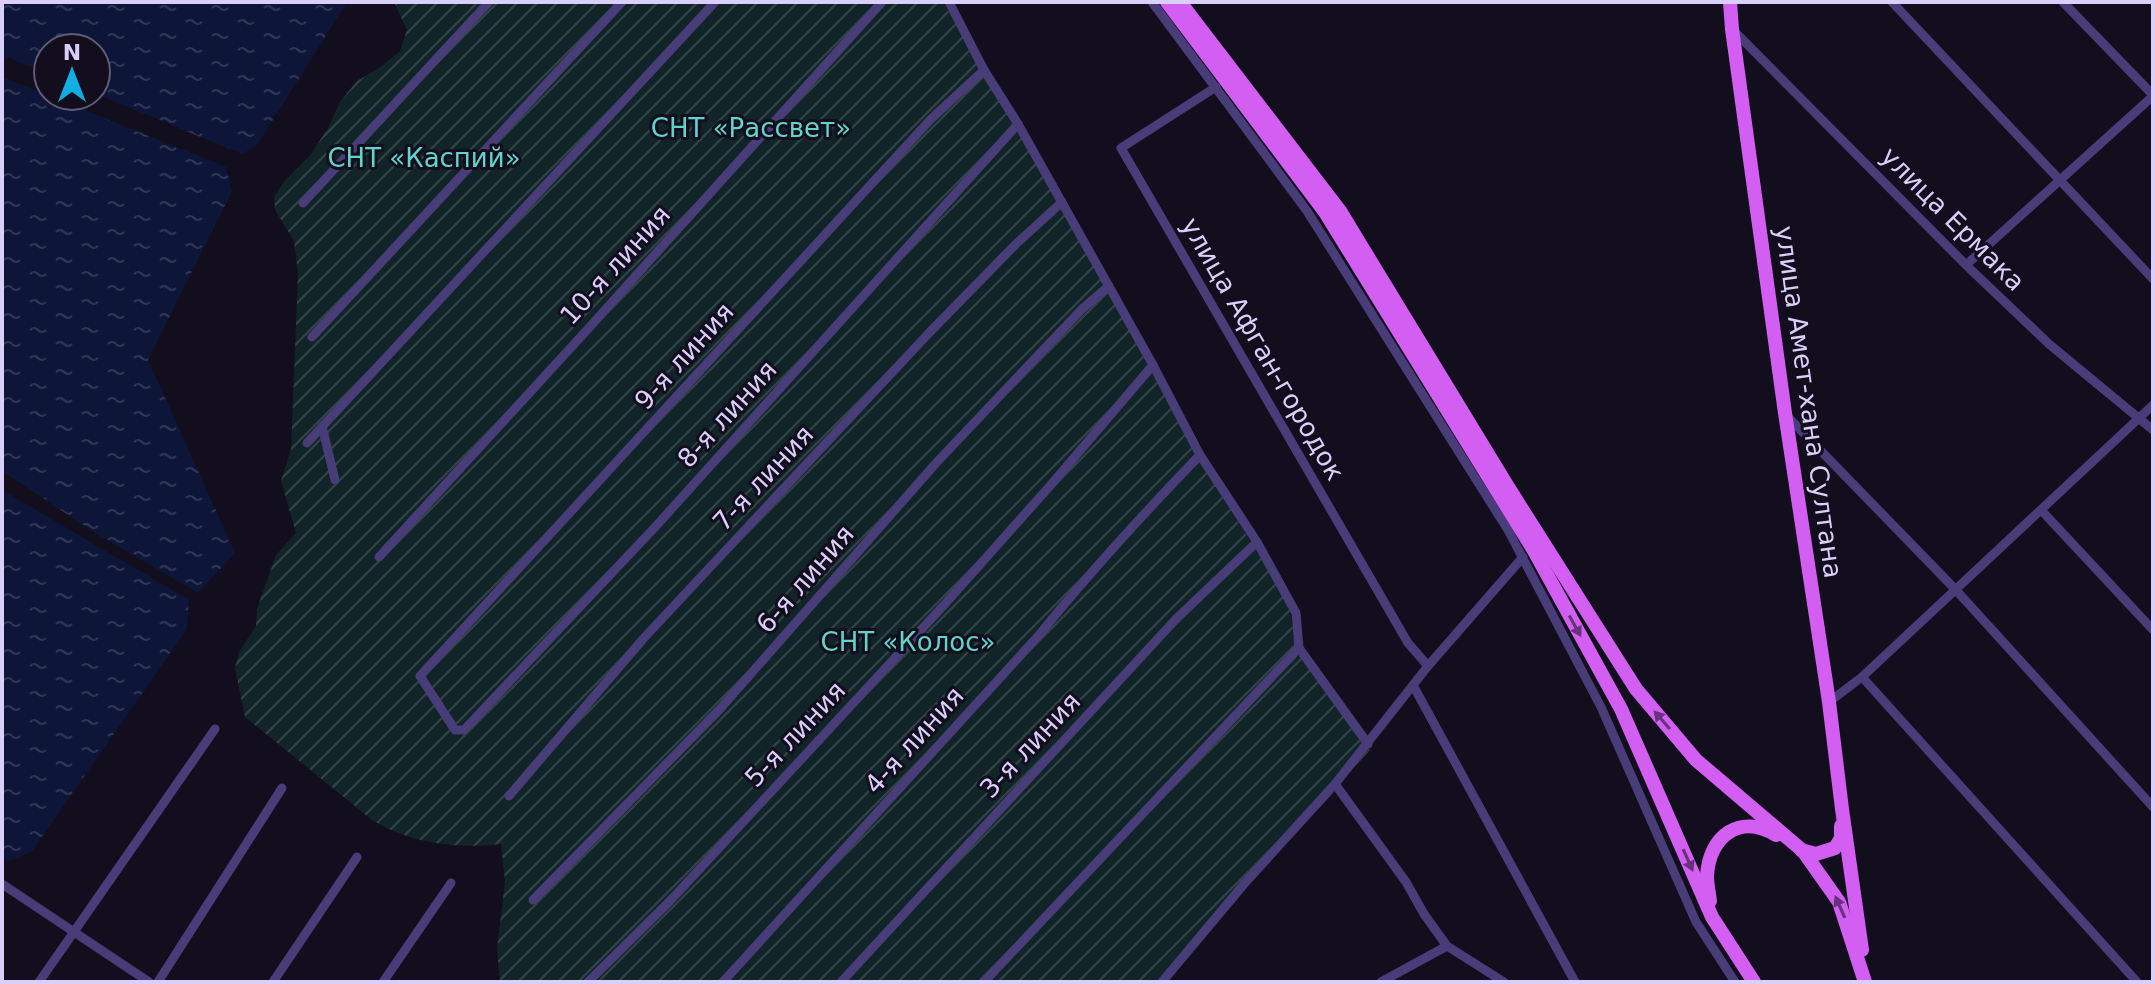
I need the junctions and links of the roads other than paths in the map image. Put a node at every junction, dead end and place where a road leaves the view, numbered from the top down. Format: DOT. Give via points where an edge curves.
graph roads {
  1 [pos="489,2"];
  2 [pos="622,2"];
  3 [pos="715,2"];
  4 [pos="882,2"];
  5 [pos="949,2"];
  6 [pos="1152,2"];
  7 [pos="1167,2"];
  8 [pos="1180,2"];
  9 [pos="1730,2"];
  10 [pos="1892,2"];
  11 [pos="2065,3"];
  12 [pos="1732,29"];
  13 [pos="984,70"];
  14 [pos="1216,87"];
  15 [pos="2153,96"];
  16 [pos="1018,124"];
  17 [pos="2061,181"];
  18 [pos="1062,202"];
  19 [pos="303,203"];
  20 [pos="1966,265"];
  21 [pos="2153,279"];
  22 [pos="1109,286"];
  23 [pos="312,337"];
  24 [pos="1153,365"];
  25 [pos="2153,405"];
  26 [pos="1785,413"];
  27 [pos="2139,418"];
  28 [pos="322,426"];
  29 [pos="2153,430"];
  30 [pos="307,443"];
  31 [pos="1200,455"];
  32 [pos="335,480"];
  33 [pos="2041,510"];
  34 [pos="1257,542"];
  35 [pos="379,557"];
  36 [pos="1523,557"];
  37 [pos="1955,589"];
  38 [pos="2153,630"];
  39 [pos="1299,648"];
  40 [pos="1428,666"];
  41 [pos="1862,677"];
  42 [pos="1414,687"];
  43 [pos="1829,702"];
  44 [pos="215,729"];
  45 [pos="464,730"];
  46 [pos="1368,744"];
  47 [pos="1335,784"];
  48 [pos="282,788"];
  49 [pos="509,796"];
  50 [pos="2153,807"];
  51 [pos="1842,809"];
  52 [pos="1803,851"];
  53 [pos="357,857"];
  54 [pos="451,883"];
  55 [pos="2,884"];
  56 [pos="533,900"];
  57 [pos="1712,917"];
  58 [pos="74,932"];
  59 [pos="1447,946"];
  60 [pos="1865,981"];
  61 [pos="39,982"];
  62 [pos="149,982"];
  63 [pos="158,982"];
  64 [pos="273,982"];
  65 [pos="383,982"];
  66 [pos="588,982"];
  67 [pos="723,982"];
  68 [pos="841,982"];
  69 [pos="984,982"];
  70 [pos="1162,982"];
  71 [pos="1381,982"];
  72 [pos="1504,982"];
  73 [pos="1575,982"];
  74 [pos="1735,982"];
  75 [pos="1754,982"];
  76 [pos="2137,982"];
  1 -- 19 [label="street"];
  2 -- 23 [label="street"];
  3 -- 28 [label="street"];
  4 -- 35 [label="street, 10-я линия"];
  5 -- 13 [label="street"];
  6 -- 14 [label="street"];
  7 -- 57 [label="main road, one-way" via="1325,212 1533,549 1621,709"];
  52 -- 8 [label="main road, one-way" via="1696,760 1636,689 1340,211"];
  9 -- 12 [label="main road, улица Амет-хана Султана"];
  10 -- 17 [label="street"];
  11 -- 15 [label="street"];
  12 -- 20 [label="street, улица Ермака"];
  12 -- 26 [label="main road, улица Амет-хана Султана"];
  13 -- 16 [label="street"];
  13 -- 45 [label="street, 9-я линия" via="931,119 420,676 453,728"];
  14 -- 36 [label="street" via="1307,211"];
  14 -- 40 [label="street, улица Афган-городок" via="1121,148 1408,643"];
  15 -- 17 [label="street"];
  16 -- 18 [label="street"];
  16 -- 45 [label="street, 8-я линия" via="657,525"];
  17 -- 20 [label="street"];
  17 -- 21 [label="street"];
  18 -- 22 [label="street"];
  18 -- 49 [label="street, 7-я линия" via="928,334 653,627"];
  20 -- 27 [label="street, улица Ермака" via="2049,344"];
  22 -- 24 [label="street"];
  22 -- 56 [label="street, 6-я линия" via="937,462 719,710"];
  24 -- 31 [label="street"];
  24 -- 66 [label="street, 5-я линия" via="944,605 670,901"];
  25 -- 27 [label="street"];
  26 -- 37 [label="street"];
  26 -- 43 [label="main road, улица Амет-хана Султана"];
  27 -- 29 [label="street, улица Ермака"];
  27 -- 33 [label="street"];
  28 -- 30 [label="street"];
  28 -- 32 [label="street"];
  31 -- 34 [label="street"];
  31 -- 67 [label="street, 4-я линия"];
  33 -- 37 [label="street"];
  33 -- 38 [label="street"];
  34 -- 39 [label="street" via="1296,613"];
  34 -- 68 [label="street, 3-я линия" via="1176,619"];
  36 -- 40 [label="street"];
  36 -- 74 [label="street" via="1601,707 1696,922"];
  37 -- 41 [label="street"];
  37 -- 50 [label="street"];
  39 -- 46 [label="street"];
  39 -- 69 [label="street"];
  40 -- 42 [label="street"];
  41 -- 43 [label="street"];
  41 -- 76 [label="street"];
  42 -- 46 [label="street"];
  42 -- 73 [label="street"];
  43 -- 51 [label="main road, улица Амет-хана Султана"];
  44 -- 58 [label="street"];
  46 -- 47 [label="street"];
  47 -- 59 [label="street"];
  47 -- 70 [label="street"];
  48 -- 63 [label="street"];
  51 -- 52 [label="main road" via="1841,838 1835,848 1816,854"];
  51 -- 60 [label="main road"];
  52 -- 57 [label="main road" via="1767,829 1728,831 1709,864"];
  60 -- 52 [label="main road, one-way" via="1839,902"];
  53 -- 64 [label="street"];
  54 -- 65 [label="street"];
  55 -- 58 [label="street"];
  57 -- 75 [label="main road"];
  58 -- 61 [label="street"];
  58 -- 62 [label="street"];
  59 -- 71 [label="street"];
  59 -- 72 [label="street"];
}
